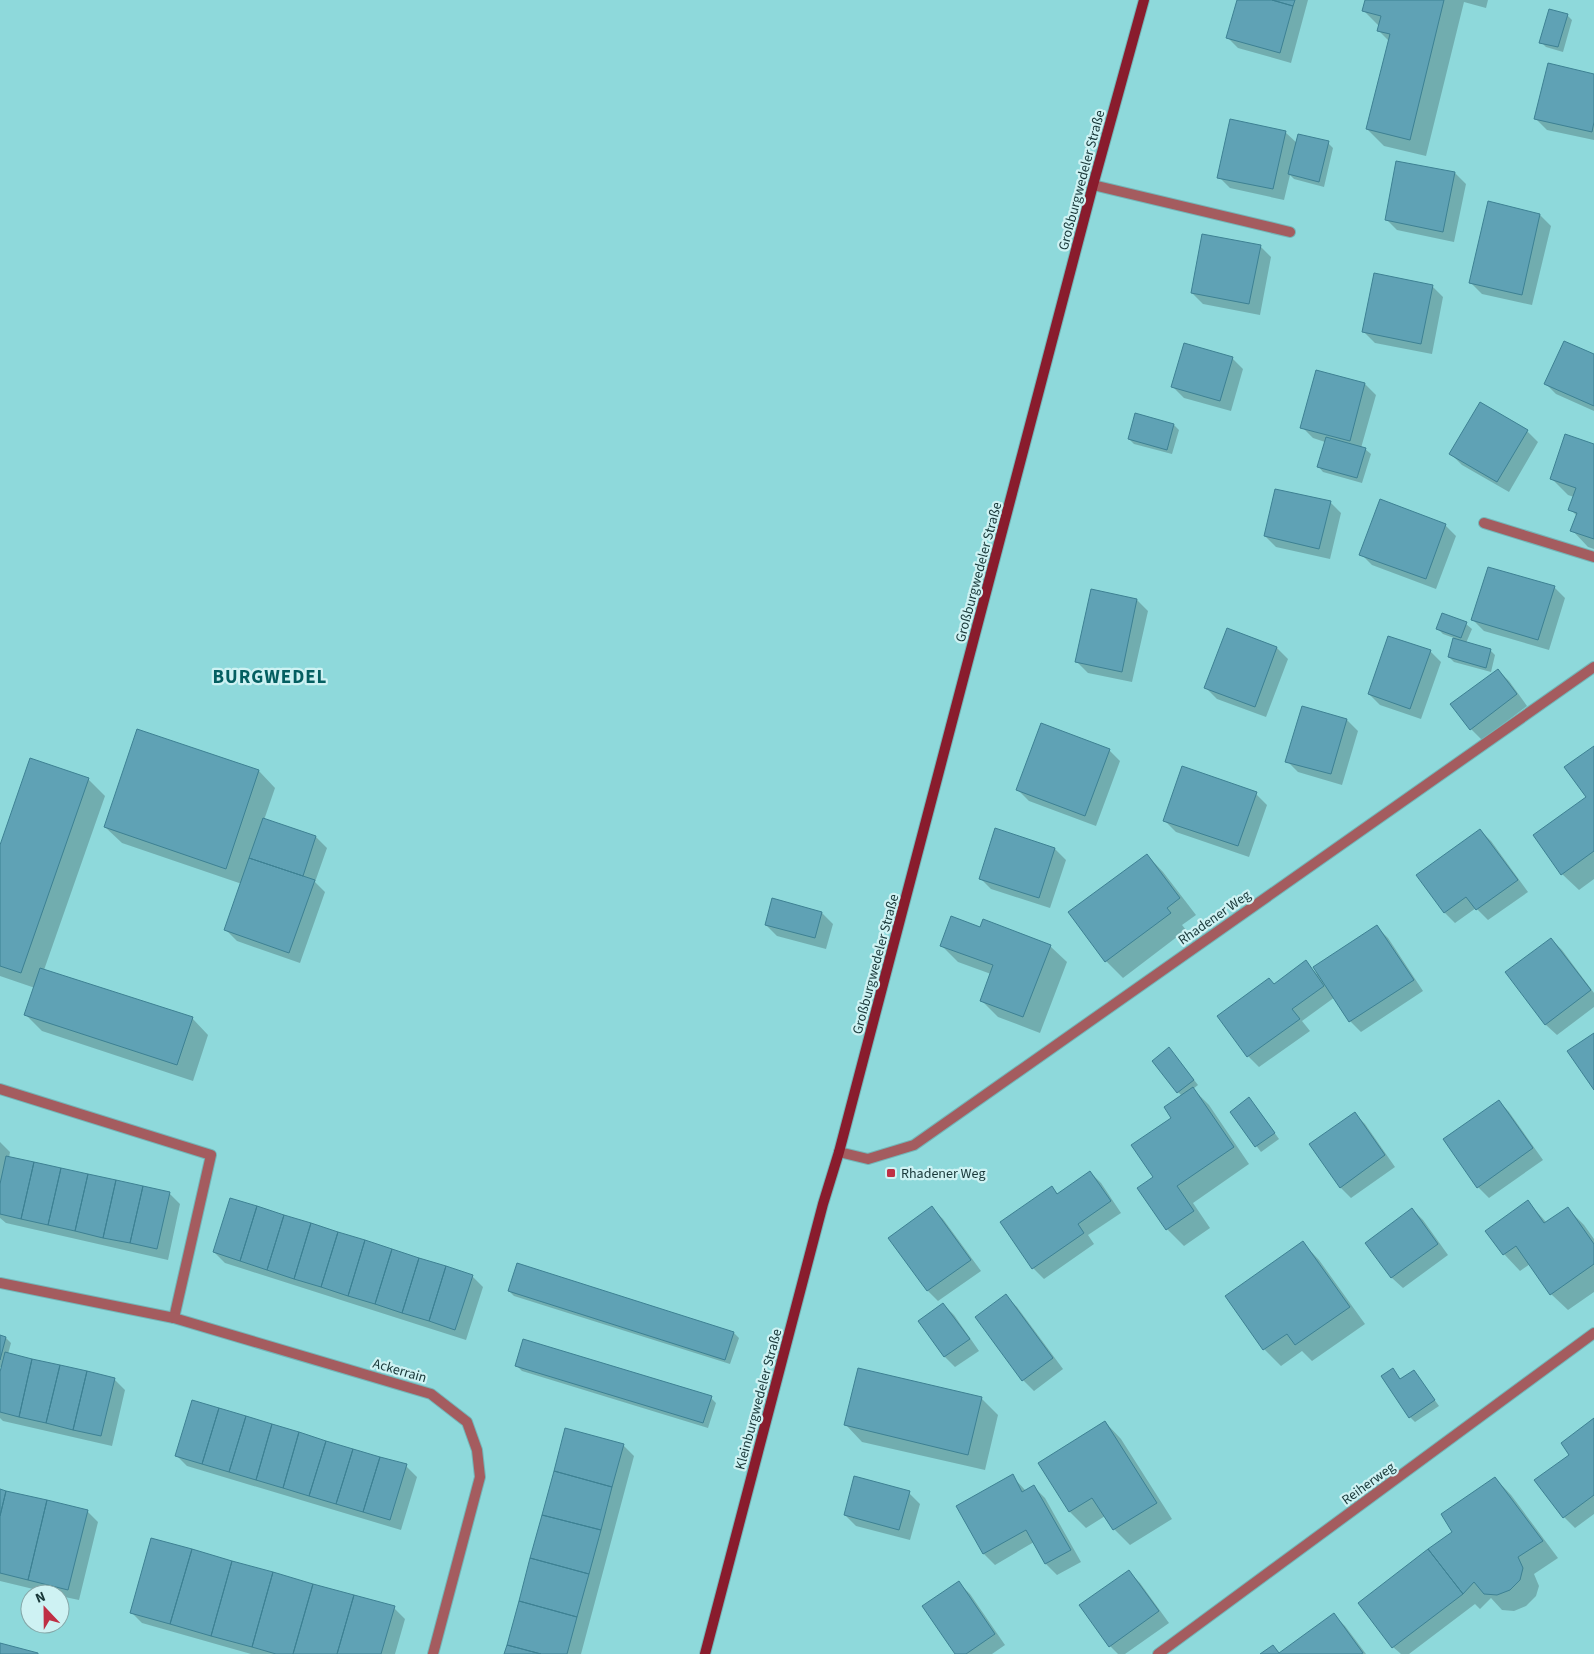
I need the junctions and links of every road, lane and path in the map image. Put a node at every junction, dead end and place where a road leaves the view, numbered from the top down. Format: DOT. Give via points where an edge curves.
graph roads {
  1 [pos="1144,0"];
  2 [pos="1094,184"];
  3 [pos="1290,232"];
  4 [pos="1484,524"];
  5 [pos="1594,557"];
  6 [pos="1594,667"];
  7 [pos="0,1089"];
  8 [pos="839,1152"];
  9 [pos="0,1282"];
  10 [pos="174,1318"];
  11 [pos="1594,1333"];
  12 [pos="433,1654"];
  13 [pos="706,1654"];
  14 [pos="1158,1654"];
  1 -- 2 [label="street, Großburgwedeler Straße"];
  2 -- 3 [label="street"];
  2 -- 8 [label="street, Großburgwedeler Straße"];
  4 -- 5 [label="street"];
  6 -- 8 [label="street, Rhadener Weg" via="914,1145 868,1159"];
  7 -- 10 [label="street" via="211,1156"];
  8 -- 13 [label="street, Kleinburgwedeler Straße"];
  9 -- 10 [label="street, Ackerrain"];
  10 -- 12 [label="street, Ackerrain" via="431,1394 467,1422 478,1450 480,1477"];
  11 -- 14 [label="street, Reiherweg"];
}
